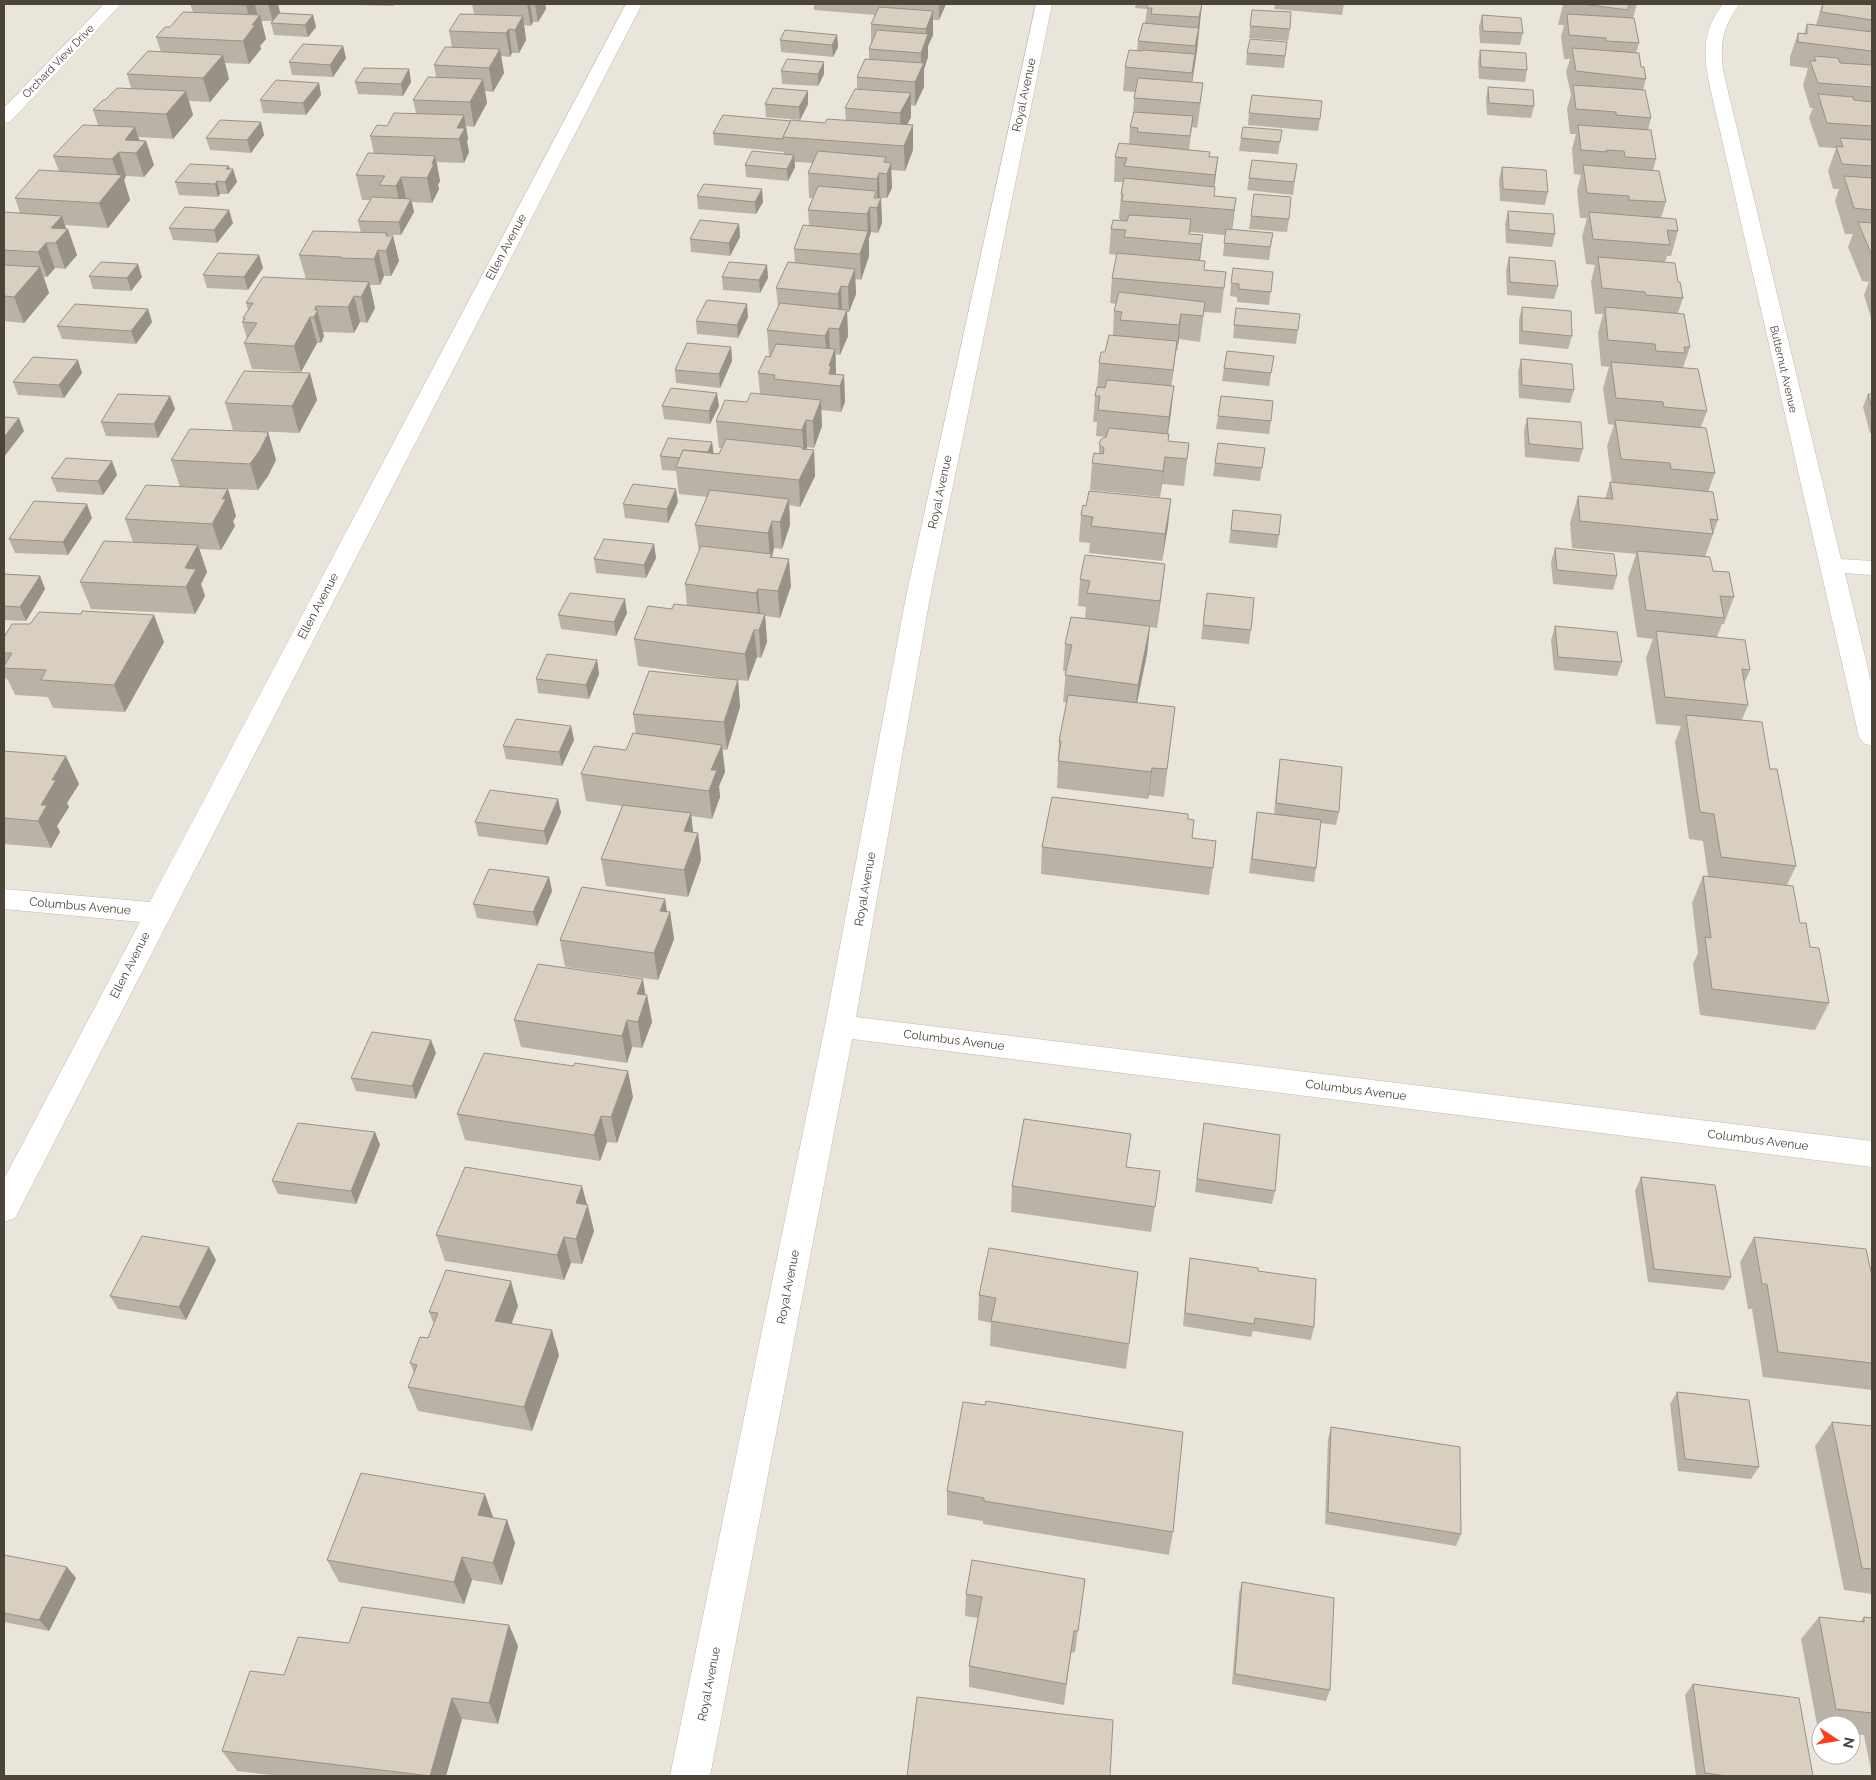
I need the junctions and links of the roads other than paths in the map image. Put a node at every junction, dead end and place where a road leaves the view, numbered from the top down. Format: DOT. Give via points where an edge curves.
graph roads {
  1 [pos="113,4"];
  2 [pos="634,4"];
  3 [pos="1044,4"];
  4 [pos="1730,4"];
  5 [pos="4,118"];
  6 [pos="1831,565"];
  7 [pos="1872,568"];
  8 [pos="1872,737"];
  9 [pos="4,899"];
  10 [pos="157,913"];
  11 [pos="840,1026"];
  12 [pos="1872,1154"];
  13 [pos="4,1209"];
  14 [pos="690,1776"];
  1 -- 5 [label="street, Orchard View Drive"];
  2 -- 10 [label="street, Ellen Avenue"];
  3 -- 11 [label="street, Royal Avenue" via="918,597"];
  4 -- 6 [label="street, Butternut Avenue" via="1716,24 1712,59"];
  6 -- 7 [label="street"];
  6 -- 8 [label="street, Butternut Avenue"];
  9 -- 10 [label="street, Columbus Avenue"];
  10 -- 13 [label="street, Ellen Avenue"];
  11 -- 12 [label="street, Columbus Avenue"];
  11 -- 14 [label="street, Royal Avenue"];
}
